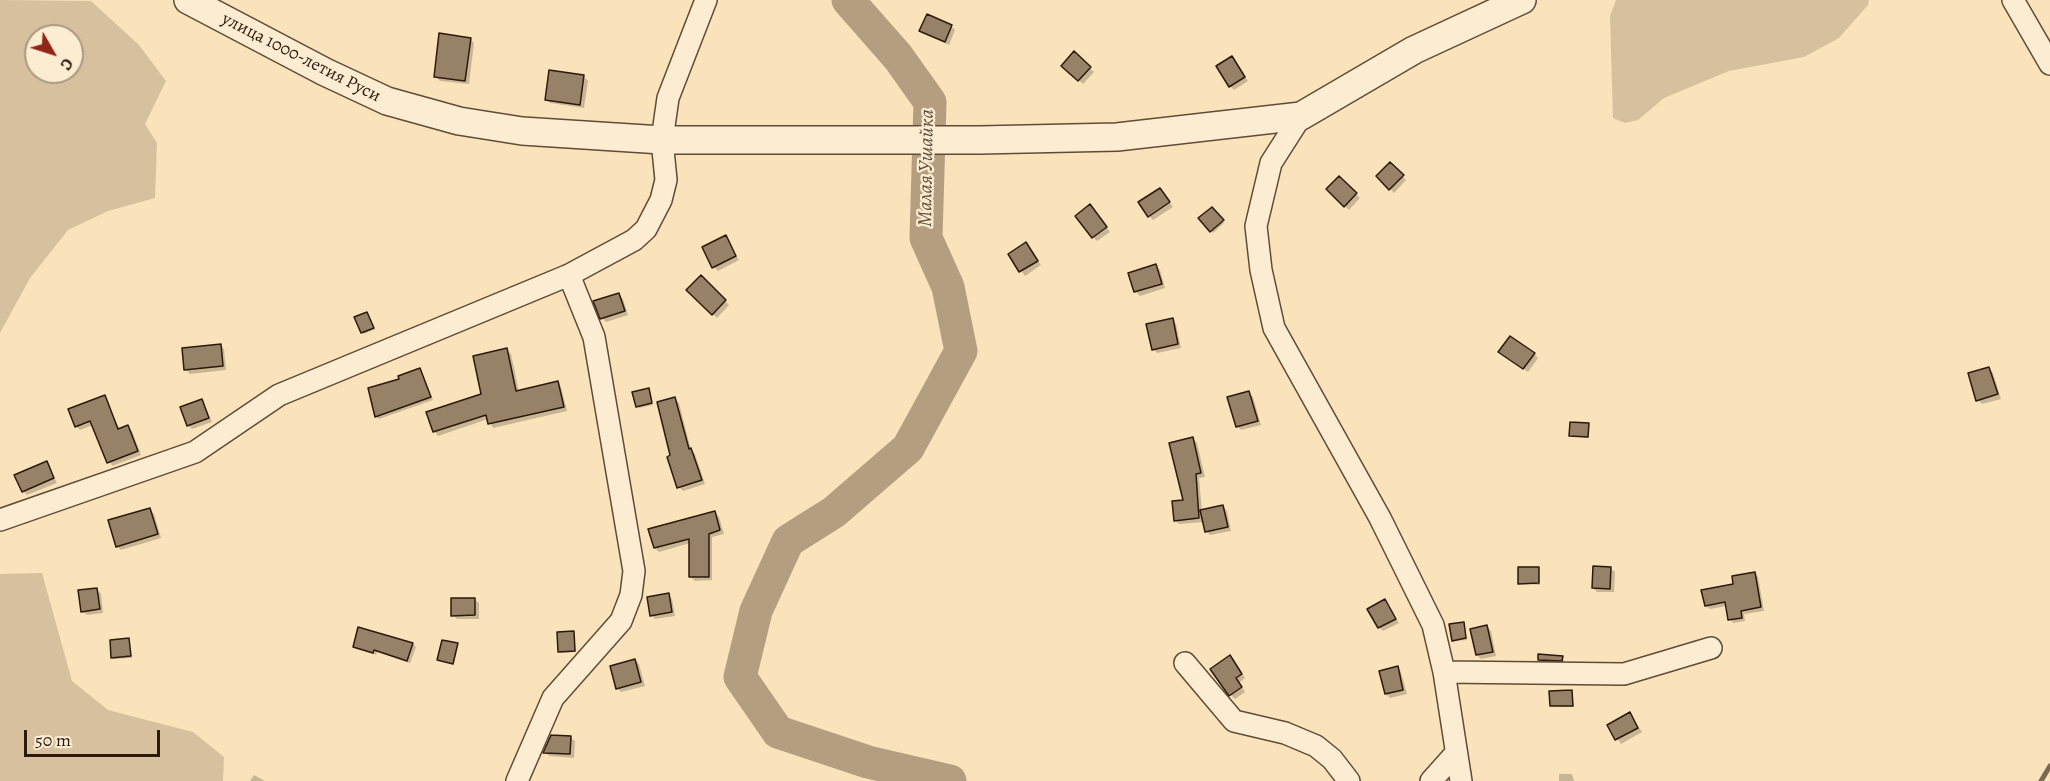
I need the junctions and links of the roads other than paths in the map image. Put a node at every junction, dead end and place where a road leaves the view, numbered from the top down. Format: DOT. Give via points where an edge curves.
graph roads {
  1 [pos="188,0"];
  2 [pos="706,0"];
  3 [pos="1522,0"];
  4 [pos="2013,0"];
  5 [pos="2050,64"];
  6 [pos="1301,116"];
  7 [pos="663,140"];
  8 [pos="569,275"];
  9 [pos="0,520"];
  10 [pos="1711,648"];
  11 [pos="1185,663"];
  12 [pos="1444,672"];
  13 [pos="1456,753"];
  14 [pos="517,781"];
  15 [pos="1349,781"];
  16 [pos="1431,781"];
  17 [pos="1461,781"];
  1 -- 7 [label="street, улица 1000-летия Руси" via="387,101 459,121 522,131"];
  2 -- 7 [label="street" via="668,98"];
  3 -- 6 [label="street" via="1414,51"];
  4 -- 5 [label="street"];
  6 -- 7 [label="street, улица 1000-летия Руси" via="1117,137"];
  6 -- 12 [label="street" via="1271,162 1256,226 1274,328 1412,578 1432,625"];
  7 -- 8 [label="street" via="666,180 646,229 634,240"];
  8 -- 9 [label="street" via="279,395 195,452"];
  8 -- 14 [label="street" via="594,337 634,571 628,609 553,698"];
  10 -- 12 [label="street" via="1624,674"];
  11 -- 15 [label="street" via="1234,721 1285,733 1316,746"];
  12 -- 13 [label="street"];
  13 -- 16 [label="street"];
  13 -- 17 [label="street"];
}
